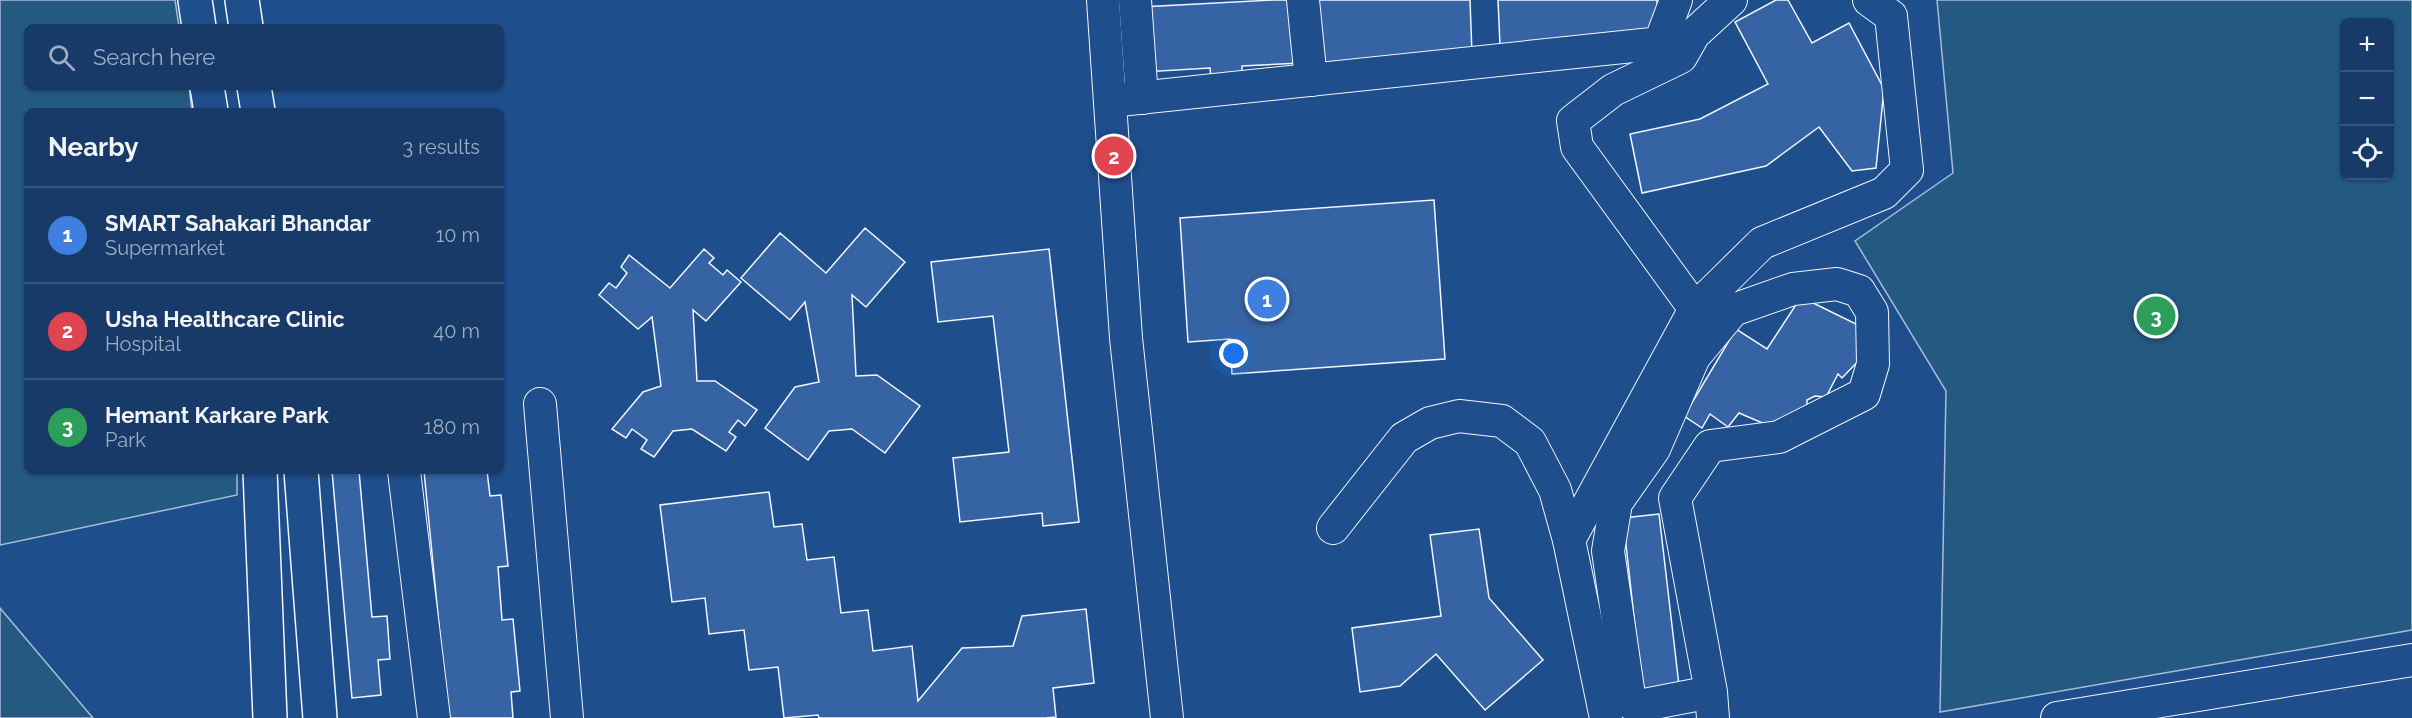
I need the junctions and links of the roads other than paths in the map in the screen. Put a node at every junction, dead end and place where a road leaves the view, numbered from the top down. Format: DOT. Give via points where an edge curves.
graph roads {
  1 [pos="195,0"];
  2 [pos="242,0"];
  3 [pos="1103,0"];
  4 [pos="1136,0"];
  5 [pos="1303,0"];
  6 [pos="1676,0"];
  7 [pos="1731,0"];
  8 [pos="1869,0"];
  9 [pos="199,24"];
  10 [pos="246,24"];
  11 [pos="1311,80"];
  12 [pos="208,90"];
  13 [pos="254,90"];
  14 [pos="1142,98"];
  15 [pos="1110,101"];
  16 [pos="210,108"];
  17 [pos="258,108"];
  18 [pos="1695,309"];
  19 [pos="540,404"];
  20 [pos="260,474"];
  21 [pos="301,474"];
  22 [pos="404,474"];
  23 [pos="1333,528"];
  24 [pos="1569,540"];
  25 [pos="2412,660"];
  26 [pos="1712,705"];
  27 [pos="270,718"];
  28 [pos="320,718"];
  29 [pos="434,718"];
  30 [pos="567,718"];
  31 [pos="1167,718"];
  32 [pos="1605,718"];
  33 [pos="2057,718"];
  34 [pos="2062,718"];
  1 -- 9 [label="main road"];
  2 -- 10 [label="main road"];
  3 -- 15 [label="street"];
  4 -- 14 [label="street"];
  5 -- 11 [label="street"];
  6 -- 11 [label="street" via="1664,34 1656,43"];
  7 -- 18 [label="street" via="1694,34 1681,57 1613,90 1573,121 1577,147"];
  8 -- 18 [label="street" via="1891,16 1908,170 1884,194 1762,243"];
  11 -- 14 [label="street"];
  12 -- 16 [label="main road"];
  13 -- 17 [label="main road"];
  14 -- 15 [label="street"];
  15 -- 31 [label="street" via="1126,338"];
  18 -- 24 [label="street"];
  19 -- 30 [label="street"];
  20 -- 27 [label="main road"];
  21 -- 28 [label="main road"];
  22 -- 29 [label="street"];
  23 -- 24 [label="street" via="1404,438 1430,423 1460,416 1502,421 1530,442 1555,490"];
  24 -- 32 [label="street"];
  25 -- 34 [label="street"];
  26 -- 26 [label="street" via="1675,498 1710,446 1779,437 1864,394 1873,364 1872,312 1859,291 1837,284 1792,289 1733,310 1694,357 1654,449 1616,502 1608,551 1630,703"];
  33 -- 34 [label="street"];
}
